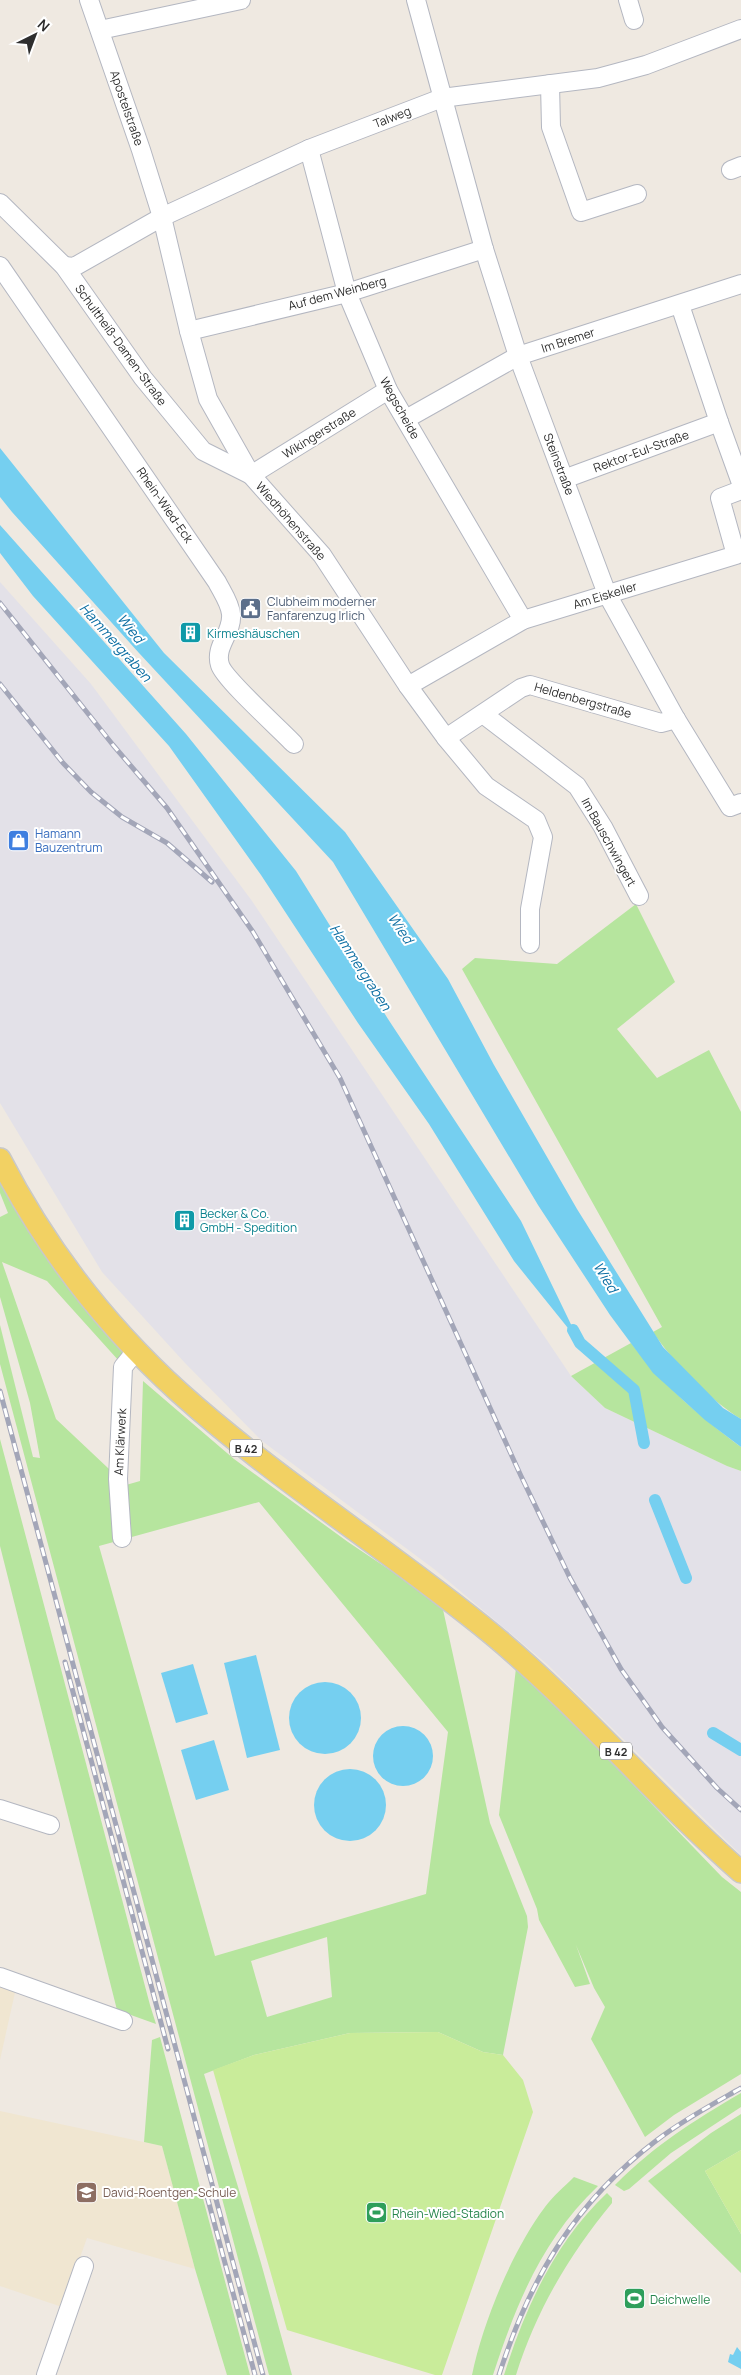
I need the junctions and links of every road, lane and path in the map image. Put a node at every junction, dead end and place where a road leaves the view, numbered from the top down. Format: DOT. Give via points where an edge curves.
graph roads {
  1 [pos="89,0"];
  2 [pos="241,0"];
  3 [pos="416,0"];
  4 [pos="628,0"];
  5 [pos="634,20"];
  6 [pos="741,29"];
  7 [pos="100,30"];
  8 [pos="550,84"];
  9 [pos="442,98"];
  10 [pos="309,149"];
  11 [pos="637,194"];
  12 [pos="0,203"];
  13 [pos="162,217"];
  14 [pos="484,249"];
  15 [pos="0,266"];
  16 [pos="64,266"];
  17 [pos="741,284"];
  18 [pos="347,293"];
  19 [pos="680,304"];
  20 [pos="189,331"];
  21 [pos="518,356"];
  22 [pos="388,390"];
  23 [pos="406,419"];
  24 [pos="719,422"];
  25 [pos="251,475"];
  26 [pos="564,479"];
  27 [pos="741,483"];
  28 [pos="741,490"];
  29 [pos="607,594"];
  30 [pos="523,620"];
  31 [pos="408,686"];
  32 [pos="483,714"];
  33 [pos="676,719"];
  34 [pos="446,738"];
  35 [pos="294,744"];
  36 [pos="736,805"];
  37 [pos="640,896"];
  38 [pos="530,944"];
  39 [pos="0,1159"];
  40 [pos="136,1351"];
  41 [pos="122,1538"];
  42 [pos="0,1809"];
  43 [pos="50,1825"];
  44 [pos="741,1872"];
  45 [pos="0,1977"];
  46 [pos="123,2021"];
  47 [pos="84,2266"];
  48 [pos="46,2375"];
  1 -- 7 [label="street, Apostelstraße"];
  2 -- 7 [label="street"];
  3 -- 9 [label="street, Steinstraße"];
  4 -- 5 [label="street"];
  6 -- 8 [label="street, Talweg" via="646,65 598,78"];
  7 -- 13 [label="street, Apostelstraße"];
  8 -- 9 [label="street, Talweg"];
  8 -- 11 [label="street" via="551,127 582,212"];
  9 -- 10 [label="street, Talweg"];
  9 -- 14 [label="street, Steinstraße"];
  10 -- 13 [label="street, Talweg"];
  10 -- 18 [label="street, Wegscheide"];
  12 -- 16 [label="street, Schultheiß-Damen-Straße"];
  13 -- 16 [label="street, Talweg" via="74,267"];
  13 -- 20 [label="street, Wiedhöhenstraße"];
  14 -- 18 [label="street, Auf dem Weinberg"];
  14 -- 21 [label="street, Steinstraße"];
  15 -- 35 [label="street, Rhein-Wied-Eck" via="217,582 231,615 218,651 220,667"];
  16 -- 25 [label="street, Schultheiß-Damen-Straße" via="143,378 204,451"];
  17 -- 19 [label="street, Im Bremer"];
  18 -- 20 [label="street, Auf dem Weinberg"];
  18 -- 22 [label="street, Wegscheide"];
  19 -- 21 [label="street, Im Bremer"];
  19 -- 24 [label="street"];
  20 -- 25 [label="street, Wiedhöhenstraße" via="208,399"];
  21 -- 23 [label="street, Im Bremer"];
  21 -- 26 [label="street, Steinstraße"];
  22 -- 23 [label="street, Wegscheide"];
  22 -- 25 [label="street, Wikingerstraße"];
  23 -- 30 [label="street, Wegscheide"];
  24 -- 26 [label="street, Rektor-Eul-Straße"];
  24 -- 27 [label="street"];
  25 -- 31 [label="street, Wiedhöhenstraße" via="322,555"];
  26 -- 29 [label="street, Steinstraße"];
  28 -- 29 [label="street, Am Eiskeller" via="720,498 736,555"];
  29 -- 30 [label="street, Am Eiskeller"];
  29 -- 33 [label="street, Steinstraße"];
  30 -- 31 [label="street, Am Eiskeller"];
  31 -- 34 [label="street, Wiedhöhenstraße"];
  32 -- 33 [label="street, Heldenbergstraße" via="530,684 661,723"];
  32 -- 34 [label="street, Heldenbergstraße"];
  32 -- 37 [label="street, Im Bauschwingert" via="577,786"];
  33 -- 36 [label="street, Steinstraße"];
  34 -- 38 [label="street, Wiedhöhenstraße" via="486,786 536,820 543,837 530,909"];
  39 -- 40 [label="main road, B 42" via="57,1254"];
  40 -- 41 [label="street, Am Klärwerk" via="123,1367 118,1479"];
  40 -- 44 [label="main road, B 42" via="231,1436 419,1575 494,1636"];
  42 -- 43 [label="street"];
  45 -- 46 [label="street"];
  47 -- 48 [label="street"];
}
